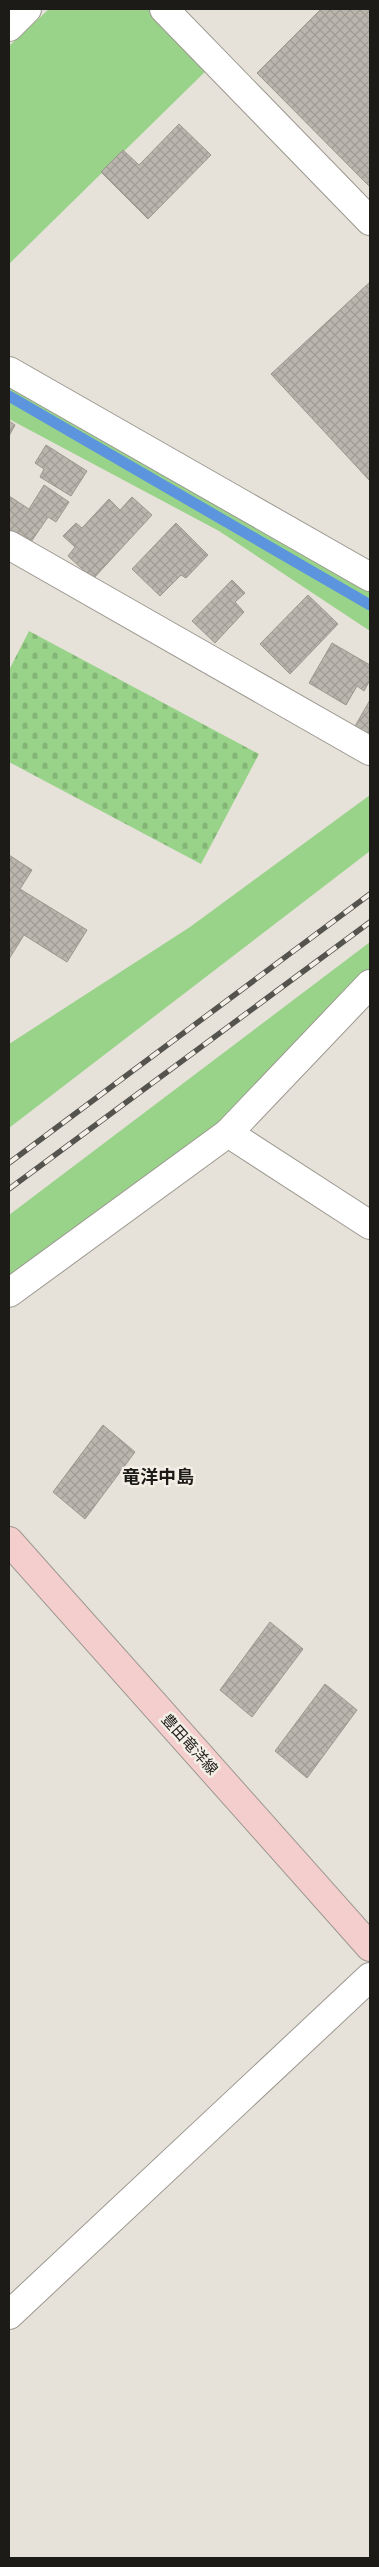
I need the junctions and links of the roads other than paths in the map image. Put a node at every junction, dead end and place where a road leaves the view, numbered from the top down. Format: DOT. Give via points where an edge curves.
graph roads {
  1 [pos="27,9"];
  2 [pos="164,9"];
  3 [pos="9,27"];
  4 [pos="370,221"];
  5 [pos="9,371"];
  6 [pos="9,546"];
  7 [pos="370,577"];
  8 [pos="370,751"];
  9 [pos="370,984"];
  10 [pos="228,1133"];
  11 [pos="370,1225"];
  12 [pos="9,1293"];
  13 [pos="9,1541"];
  14 [pos="370,1947"];
  15 [pos="370,1978"];
  16 [pos="9,2315"];
  1 -- 3 [label="street"];
  2 -- 4 [label="street"];
  5 -- 7 [label="street"];
  6 -- 8 [label="street"];
  9 -- 10 [label="street"];
  10 -- 11 [label="street"];
  10 -- 12 [label="street"];
  13 -- 14 [label="main road, 豊田竜洋線"];
  15 -- 16 [label="street"];
}
